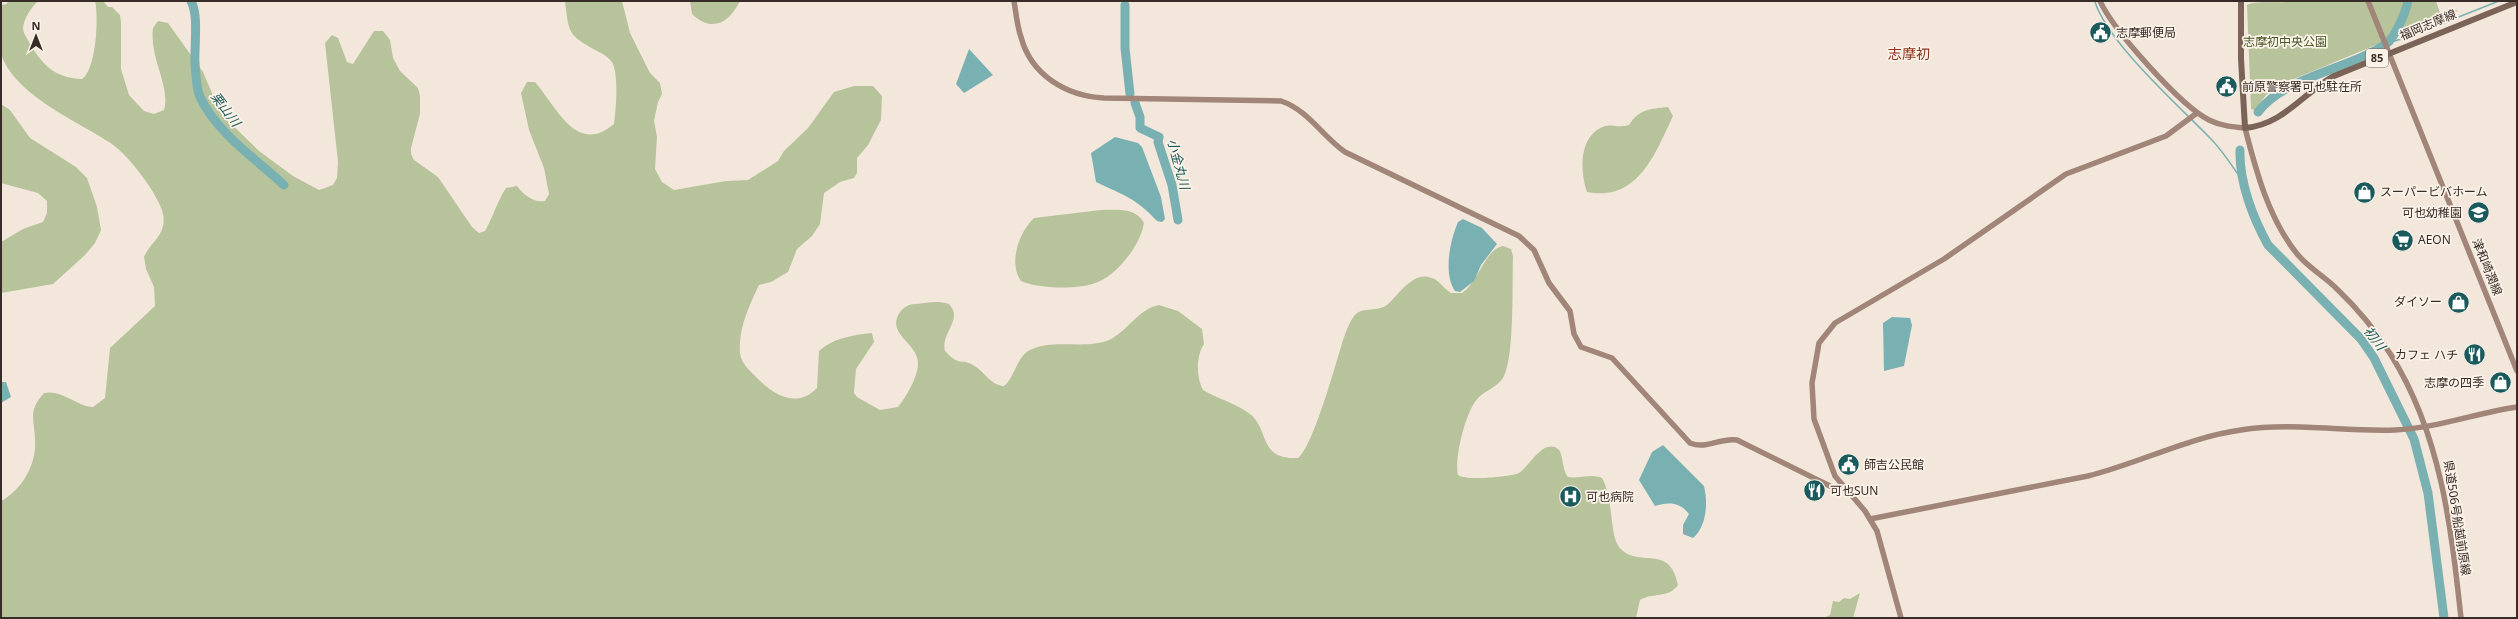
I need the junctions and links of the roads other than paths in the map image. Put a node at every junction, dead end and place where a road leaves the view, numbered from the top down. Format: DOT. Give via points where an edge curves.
graph roads {
  1 [pos="1014,1"];
  2 [pos="2100,1"];
  3 [pos="2240,1"];
  4 [pos="2368,1"];
  5 [pos="2517,2"];
  6 [pos="2388,53"];
  7 [pos="2197,113"];
  8 [pos="2245,128"];
  9 [pos="2517,371"];
  10 [pos="2517,407"];
  11 [pos="2423,428"];
  12 [pos="1844,487"];
  13 [pos="1870,519"];
  14 [pos="1901,618"];
  15 [pos="2461,618"];
  1 -- 12 [label="street" via="1020,37 1030,58 1046,76 1063,89 1088,97 1285,103 1307,116 1332,143 1345,152 1519,236 1534,250 1549,282 1570,311 1574,334 1581,347 1612,358 1690,443 1702,446 1737,440 1836,489"];
  2 -- 7 [label="street" via="2114,26"];
  3 -- 8 [label="main road"];
  4 -- 6 [label="street, 津和崎潤線"];
  5 -- 6 [label="main road, 福岡志摩線 / 85"];
  6 -- 8 [label="main road, 福岡志摩線 / 85" via="2323,82 2269,123"];
  6 -- 9 [label="street, 津和崎潤線" via="2418,121"];
  7 -- 8 [label="street" via="2220,125"];
  7 -- 12 [label="street" via="2176,130 2154,141 2066,174 1967,244 1852,312 1826,332 1815,355 1812,402 1814,420 1830,465"];
  8 -- 11 [label="street, 県道506号船越前原線" via="2270,206 2287,241 2300,257 2338,289 2385,347 2402,375"];
  10 -- 11 [label="street"];
  11 -- 13 [label="street" via="2397,430 2302,427 2242,430 2203,438 2122,467 2088,476"];
  11 -- 15 [label="street, 県道506号船越前原線" via="2440,468"];
  12 -- 13 [label="street"];
  13 -- 14 [label="street" via="1880,540"];
}
